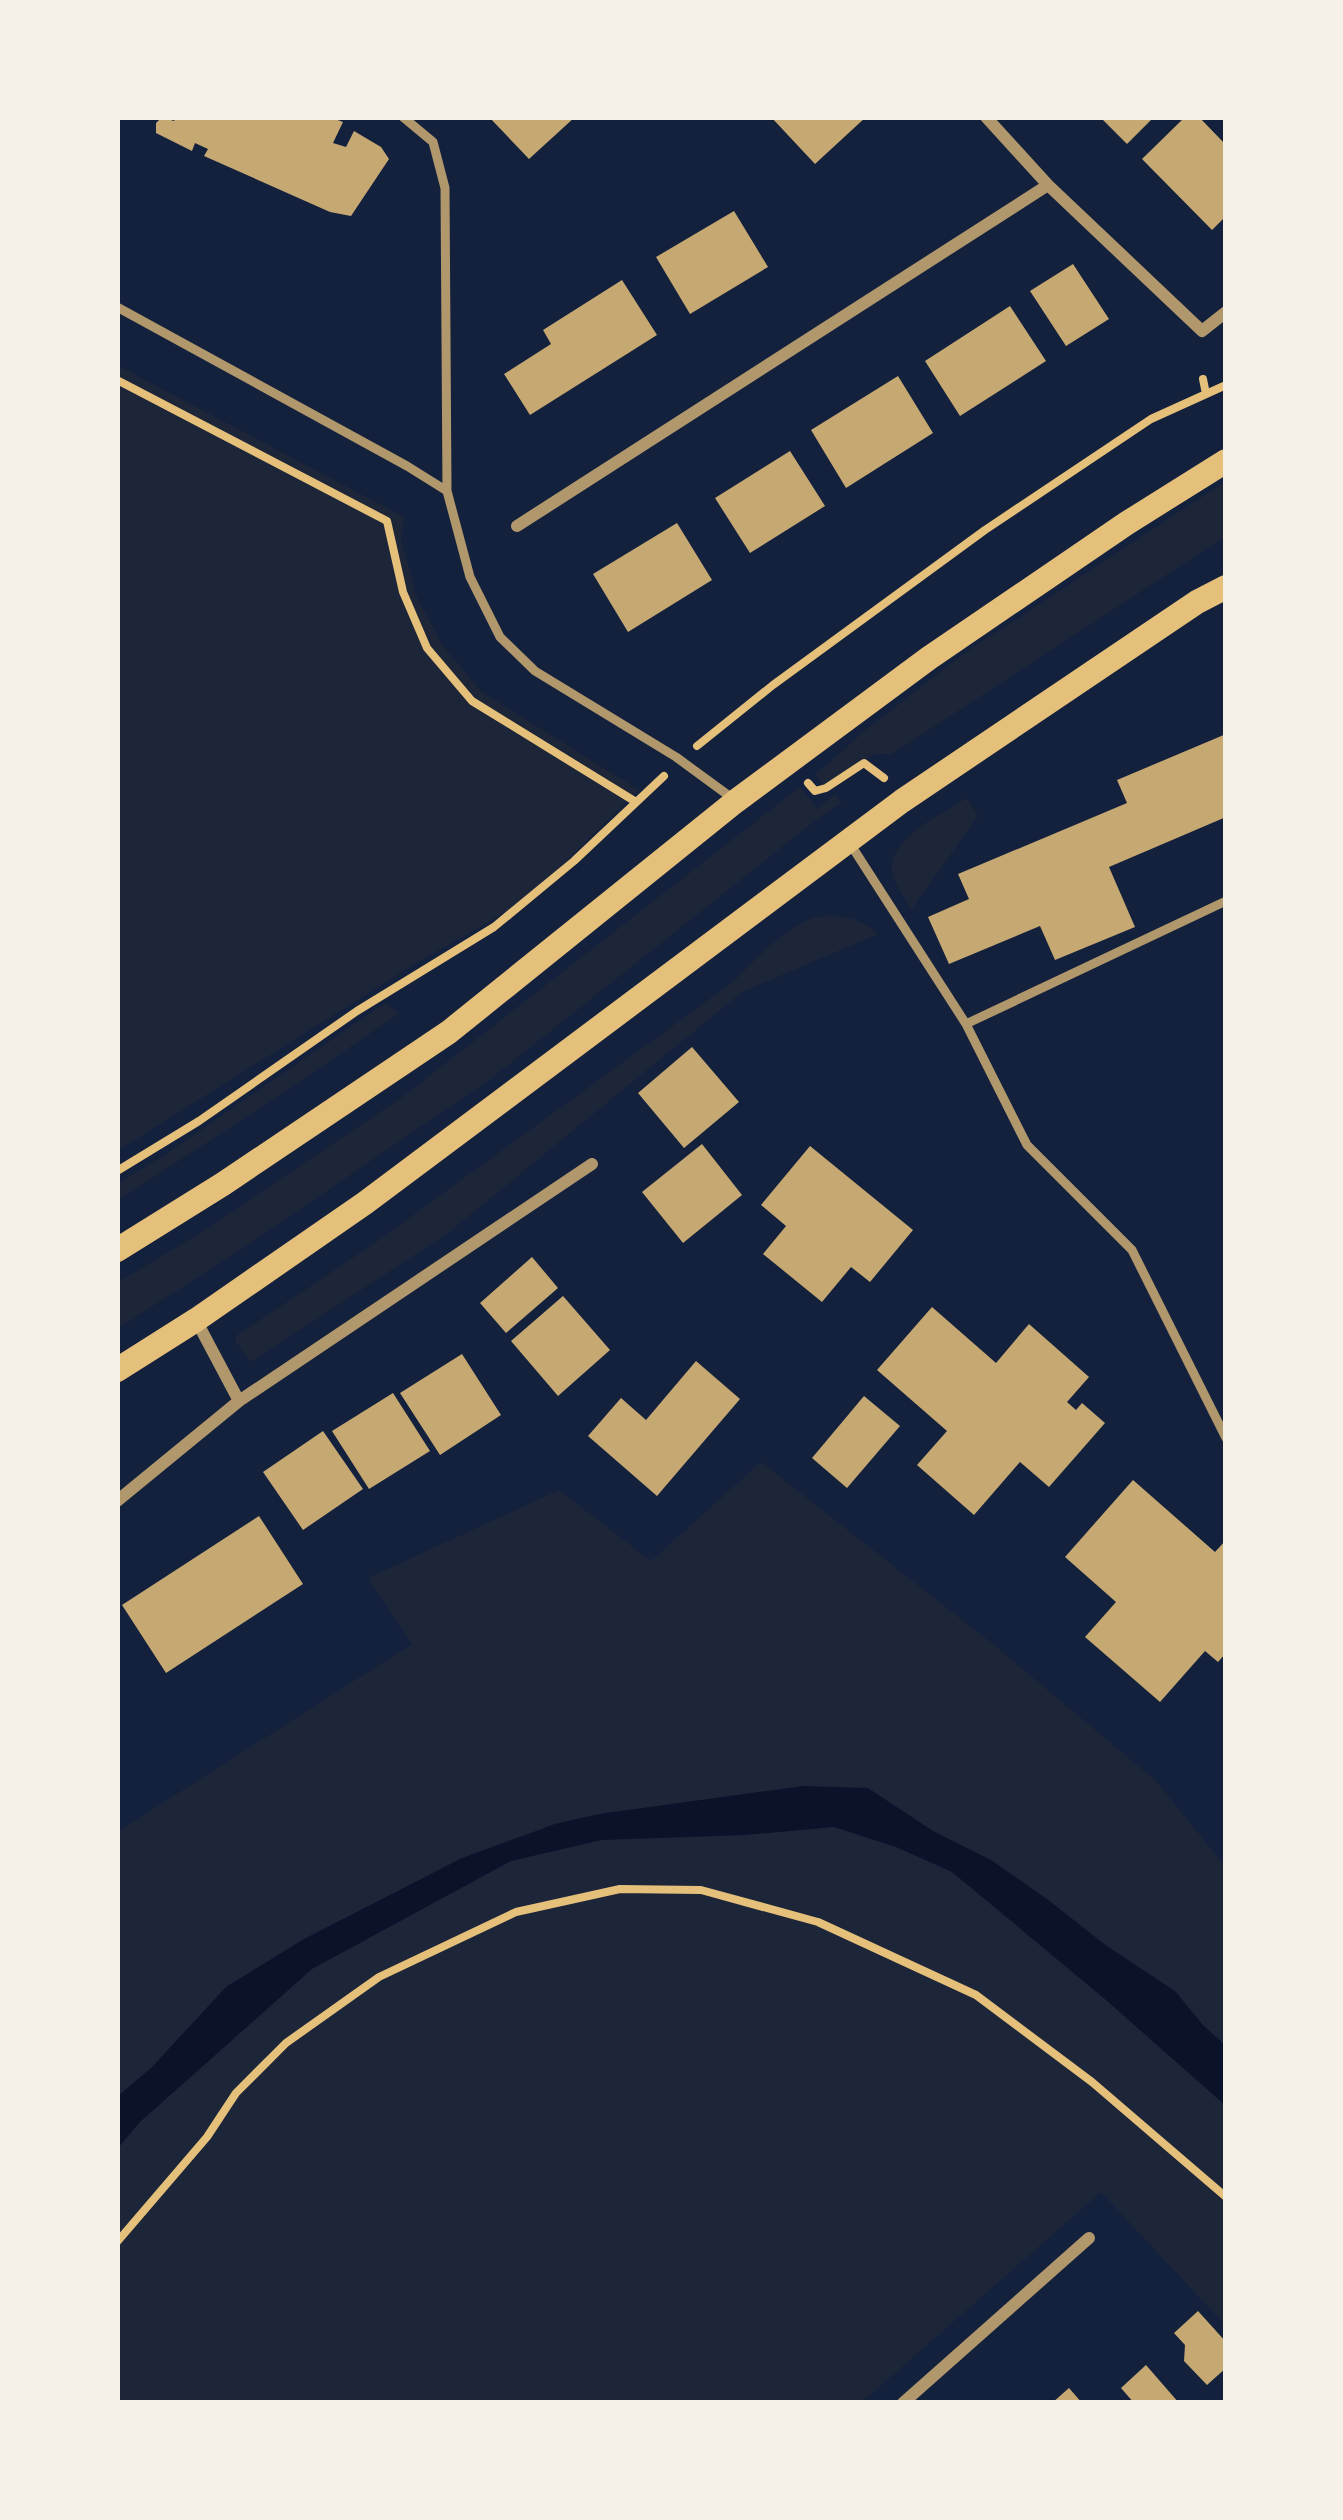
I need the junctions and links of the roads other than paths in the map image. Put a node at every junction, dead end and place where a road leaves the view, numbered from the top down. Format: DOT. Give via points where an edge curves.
graph roads {
  1 [pos="403,117"];
  2 [pos="986,117"];
  3 [pos="1048,185"];
  4 [pos="117,307"];
  5 [pos="1226,312"];
  6 [pos="1226,461"];
  7 [pos="447,490"];
  8 [pos="518,526"];
  9 [pos="1226,587"];
  10 [pos="736,801"];
  11 [pos="849,842"];
  12 [pos="1226,901"];
  13 [pos="965,1024"];
  14 [pos="592,1164"];
  15 [pos="117,1250"];
  16 [pos="196,1320"];
  17 [pos="117,1370"];
  18 [pos="239,1400"];
  19 [pos="1226,1438"];
  20 [pos="117,1501"];
  21 [pos="1089,2238"];
  22 [pos="903,2403"];
  1 -- 7 [label="lane" via="434,142 445,188"];
  2 -- 3 [label="street"];
  3 -- 5 [label="street" via="1202,331"];
  3 -- 8 [label="street"];
  4 -- 7 [label="lane"];
  6 -- 10 [label="main road" via="929,658"];
  7 -- 10 [label="lane" via="470,577 500,637 535,671"];
  9 -- 11 [label="main road"];
  10 -- 15 [label="main road" via="449,1032"];
  11 -- 13 [label="lane"];
  11 -- 16 [label="main road"];
  12 -- 13 [label="lane"];
  13 -- 19 [label="lane" via="1027,1145 1132,1250"];
  14 -- 18 [label="street"];
  16 -- 17 [label="main road"];
  16 -- 18 [label="street"];
  18 -- 20 [label="street"];
  21 -- 22 [label="street"];
}
